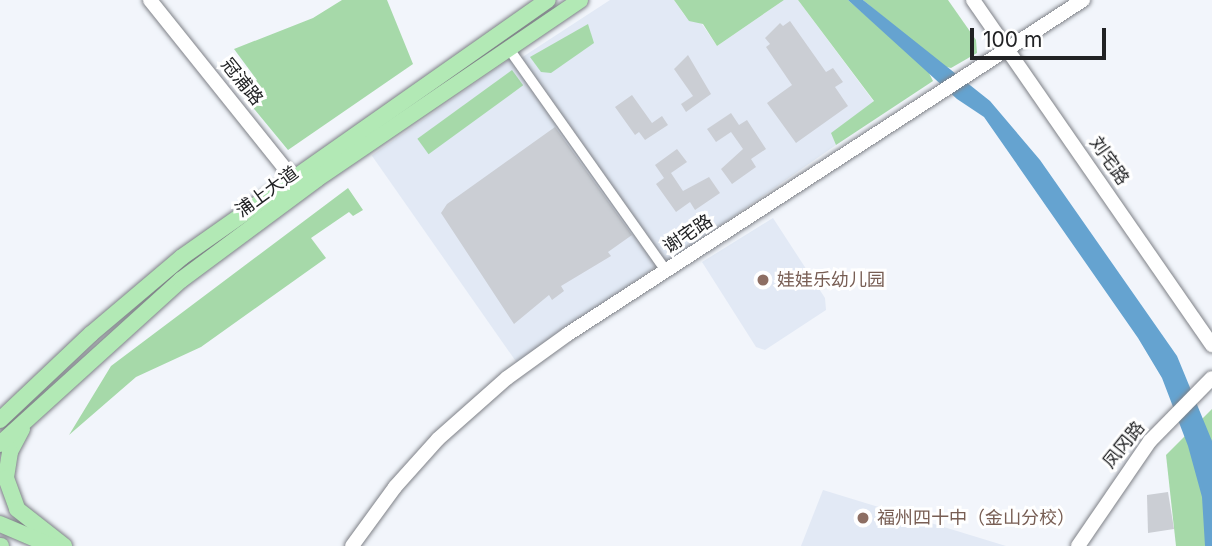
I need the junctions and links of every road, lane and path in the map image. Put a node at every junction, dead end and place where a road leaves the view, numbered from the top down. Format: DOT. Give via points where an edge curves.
graph roads {
  1 [pos="150,0"];
  2 [pos="548,0"];
  3 [pos="580,0"];
  4 [pos="973,0"];
  5 [pos="1083,0"];
  6 [pos="509,49"];
  7 [pos="1007,49"];
  8 [pos="297,183"];
  9 [pos="666,271"];
  10 [pos="1212,345"];
  11 [pos="1212,378"];
  12 [pos="29,416"];
  13 [pos="0,420"];
  14 [pos="0,444"];
  15 [pos="0,524"];
  16 [pos="52,546"];
  17 [pos="64,546"];
  18 [pos="352,546"];
  19 [pos="1078,546"];
  1 -- 8 [label="street, 冠浦路"];
  2 -- 8 [label="main road, 浦上大道"];
  3 -- 6 [label="main road, 浦上大道"];
  4 -- 7 [label="street, 刘宅路"];
  5 -- 7 [label="street, 谢宅路"];
  6 -- 8 [label="main road, 浦上大道"];
  6 -- 9 [label="street"];
  7 -- 9 [label="street, 谢宅路"];
  7 -- 10 [label="street, 刘宅路"];
  8 -- 12 [label="main road, 浦上大道" via="141,312"];
  8 -- 13 [label="main road, 浦上大道" via="154,279"];
  9 -- 18 [label="street, 谢宅路" via="568,334 464,414 395,487"];
  11 -- 19 [label="street, 凤冈路" via="1119,481"];
  12 -- 14 [label="main road, 浦上大道"];
  12 -- 17 [label="main road" via="10,452 6,478 18,509"];
  15 -- 16 [label="main road"];
}
